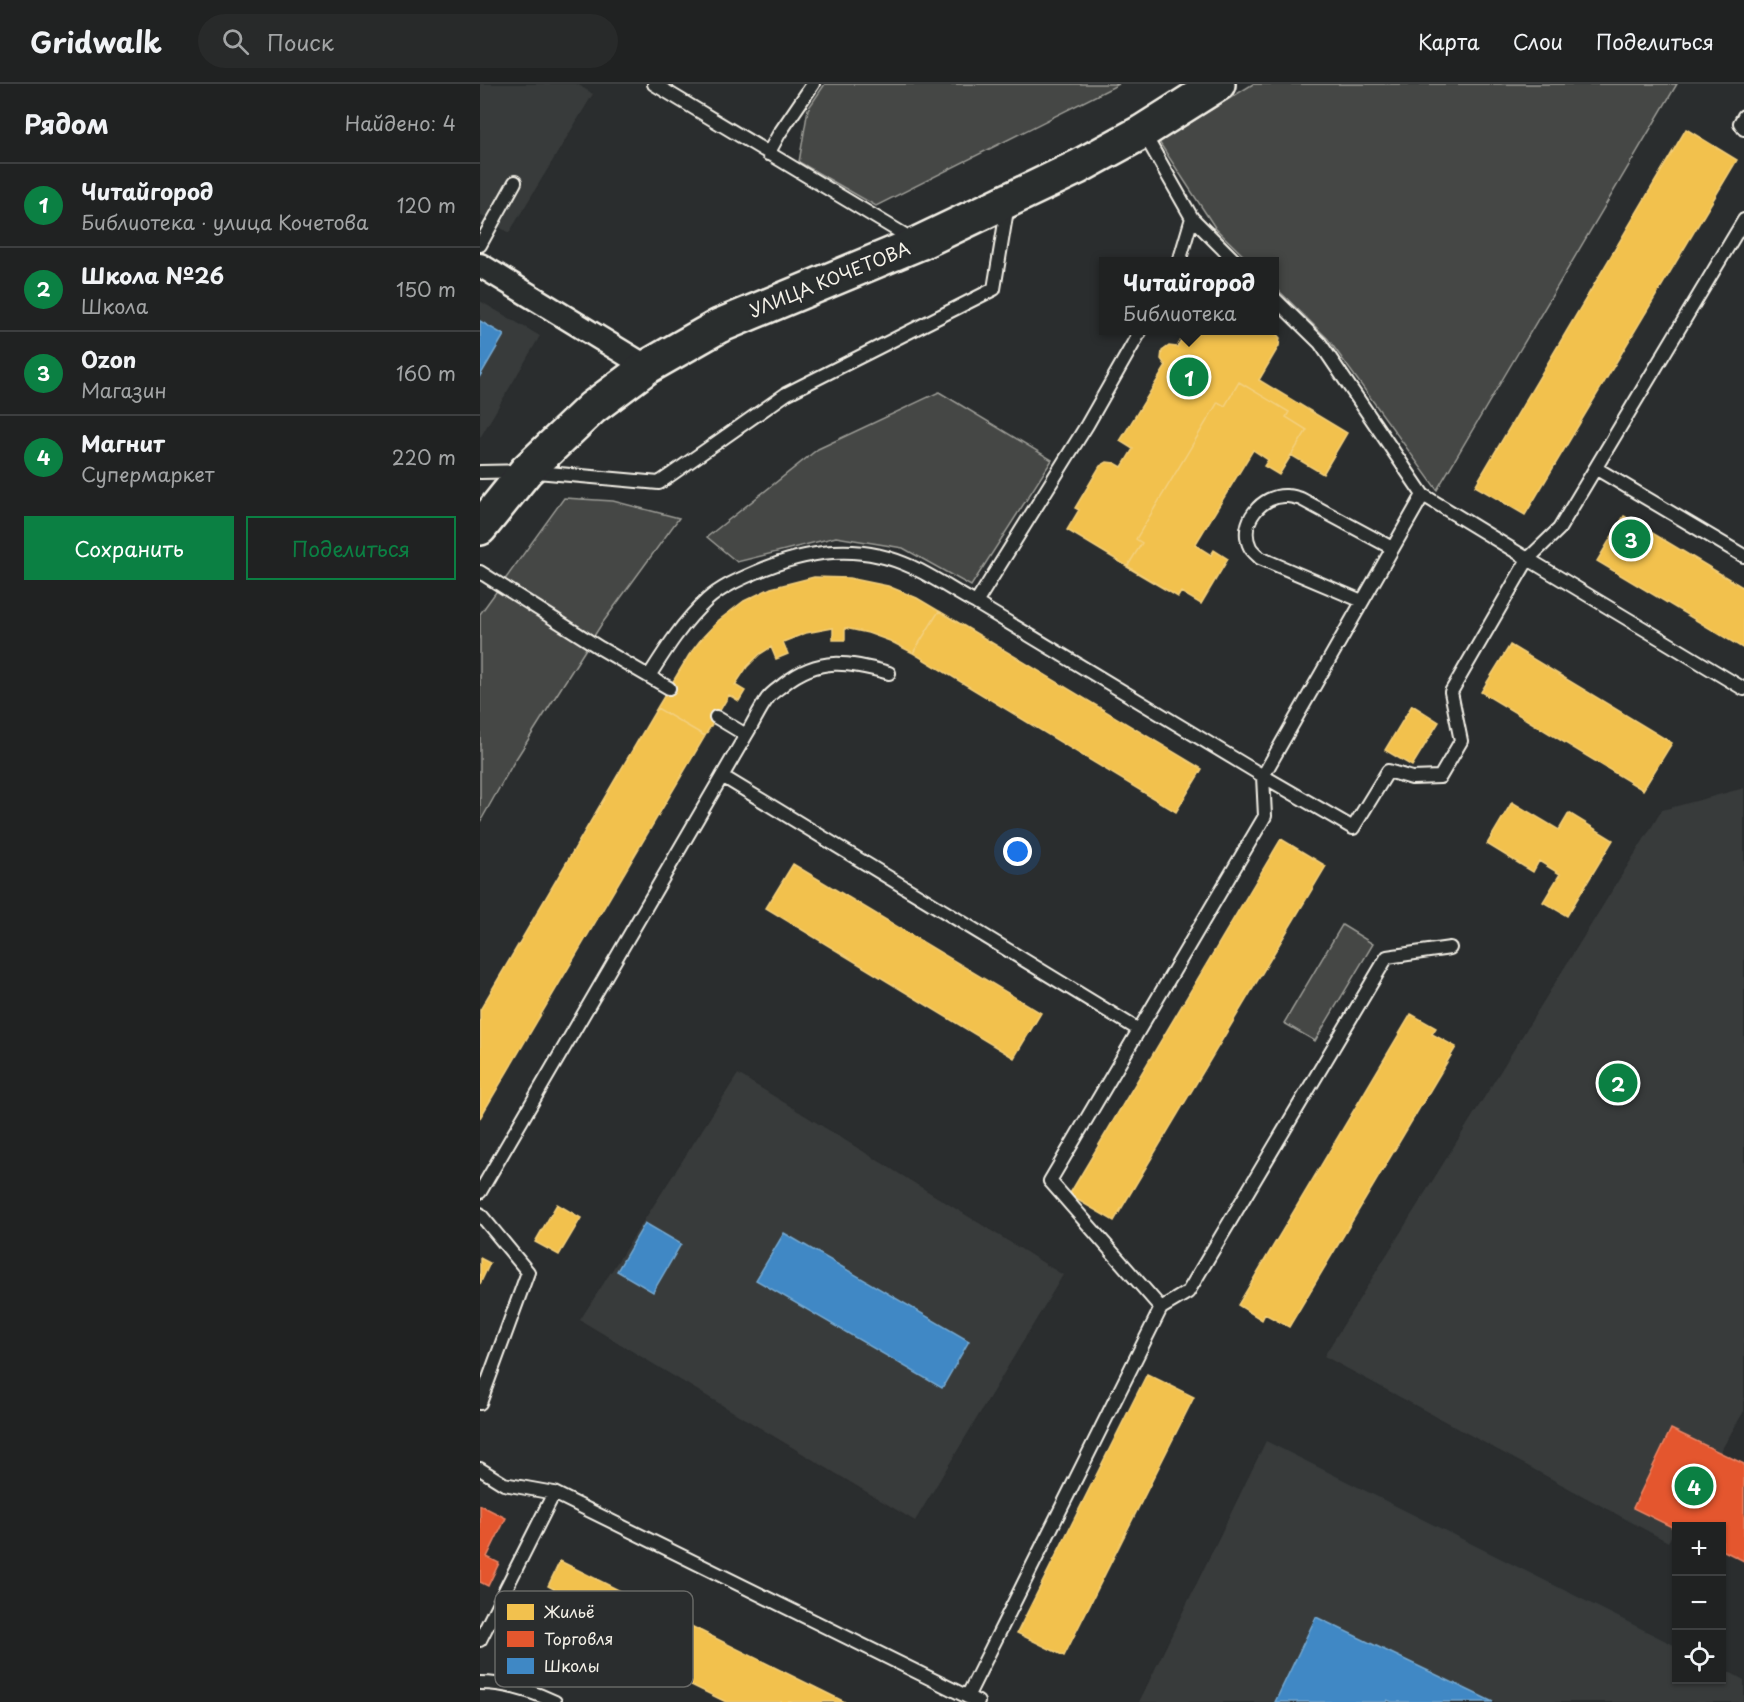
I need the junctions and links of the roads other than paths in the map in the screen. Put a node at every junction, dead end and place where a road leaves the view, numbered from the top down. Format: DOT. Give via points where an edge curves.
graph roads {
  1 [pos="654,84"];
  2 [pos="813,84"];
  3 [pos="1218,84"];
  4 [pos="1744,116"];
  5 [pos="1744,129"];
  6 [pos="1142,132"];
  7 [pos="768,154"];
  8 [pos="515,182"];
  9 [pos="1009,201"];
  10 [pos="1192,218"];
  11 [pos="1744,220"];
  12 [pos="919,243"];
  13 [pos="480,245"];
  14 [pos="1180,257"];
  15 [pos="1232,257"];
  16 [pos="480,265"];
  17 [pos="1279,303"];
  18 [pos="1138,335"];
  19 [pos="647,367"];
  20 [pos="1597,469"];
  21 [pos="526,471"];
  22 [pos="480,472"];
  23 [pos="1423,495"];
  24 [pos="480,528"];
  25 [pos="1392,548"];
  26 [pos="1744,556"];
  27 [pos="1528,559"];
  28 [pos="480,572"];
  29 [pos="1362,601"];
  30 [pos="976,603"];
  31 [pos="889,672"];
  32 [pos="649,676"];
  33 [pos="669,688"];
  34 [pos="1744,689"];
  35 [pos="716,717"];
  36 [pos="746,735"];
  37 [pos="722,776"];
  38 [pos="1263,776"];
  39 [pos="1450,948"];
  40 [pos="1139,1030"];
  41 [pos="480,1191"];
  42 [pos="480,1214"];
  43 [pos="1161,1308"];
  44 [pos="480,1403"];
  45 [pos="480,1469"];
  46 [pos="554,1493"];
  47 [pos="505,1591"];
  48 [pos="495,1610"];
  49 [pos="480,1640"];
  50 [pos="480,1683"];
  51 [pos="495,1685"];
  52 [pos="508,1687"];
  53 [pos="973,1699"];
  54 [pos="555,1702"];
  1 -- 7 [label="lane"];
  2 -- 7 [label="lane"];
  3 -- 6 [label="main road, УЛИЦА КОЧЕТОВА"];
  4 -- 5 [label="lane" via="1740,123"];
  6 -- 9 [label="main road, УЛИЦА КОЧЕТОВА"];
  6 -- 10 [label="lane"];
  7 -- 12 [label="lane"];
  8 -- 13 [label="lane"];
  9 -- 12 [label="main road, УЛИЦА КОЧЕТОВА"];
  9 -- 21 [label="lane" via="994,289 786,394 659,483"];
  10 -- 14 [label="lane"];
  10 -- 15 [label="lane"];
  11 -- 20 [label="lane"];
  12 -- 19 [label="main road, УЛИЦА КОЧЕТОВА" via="719,326"];
  16 -- 19 [label="street"];
  17 -- 23 [label="lane" via="1320,343"];
  18 -- 30 [label="lane"];
  19 -- 21 [label="main road, УЛИЦА КОЧЕТОВА" via="592,408"];
  20 -- 26 [label="lane"];
  20 -- 27 [label="lane" via="1559,529"];
  21 -- 22 [label="lane"];
  21 -- 24 [label="main road, УЛИЦА КОЧЕТОВА"];
  23 -- 25 [label="lane"];
  23 -- 27 [label="lane"];
  25 -- 29 [label="lane"];
  25 -- 29 [label="lane" via="1287,495 1261,504 1252,514 1247,535 1250,548 1260,558"];
  27 -- 34 [label="lane"];
  27 -- 38 [label="lane" via="1451,692 1461,741 1440,777 1412,778 1388,771 1353,828"];
  28 -- 32 [label="lane"];
  29 -- 38 [label="lane"];
  30 -- 32 [label="lane" via="912,567 888,559 836,551 804,555 738,579 708,599 677,633"];
  30 -- 38 [label="lane"];
  31 -- 36 [label="lane" via="856,664 813,667 768,698"];
  32 -- 33 [label="lane"];
  35 -- 36 [label="lane"];
  36 -- 37 [label="lane"];
  37 -- 40 [label="lane"];
  37 -- 41 [label="lane"];
  38 -- 40 [label="lane" via="1265,816"];
  39 -- 43 [label="lane" via="1387,957 1188,1292"];
  40 -- 43 [label="lane" via="1050,1181"];
  42 -- 44 [label="lane" via="528,1272"];
  43 -- 53 [label="lane"];
  45 -- 46 [label="lane" via="504,1484"];
  46 -- 47 [label="lane"];
  46 -- 53 [label="lane"];
  48 -- 49 [label="lane"];
  50 -- 51 [label="lane"];
  52 -- 54 [label="lane"];
}
